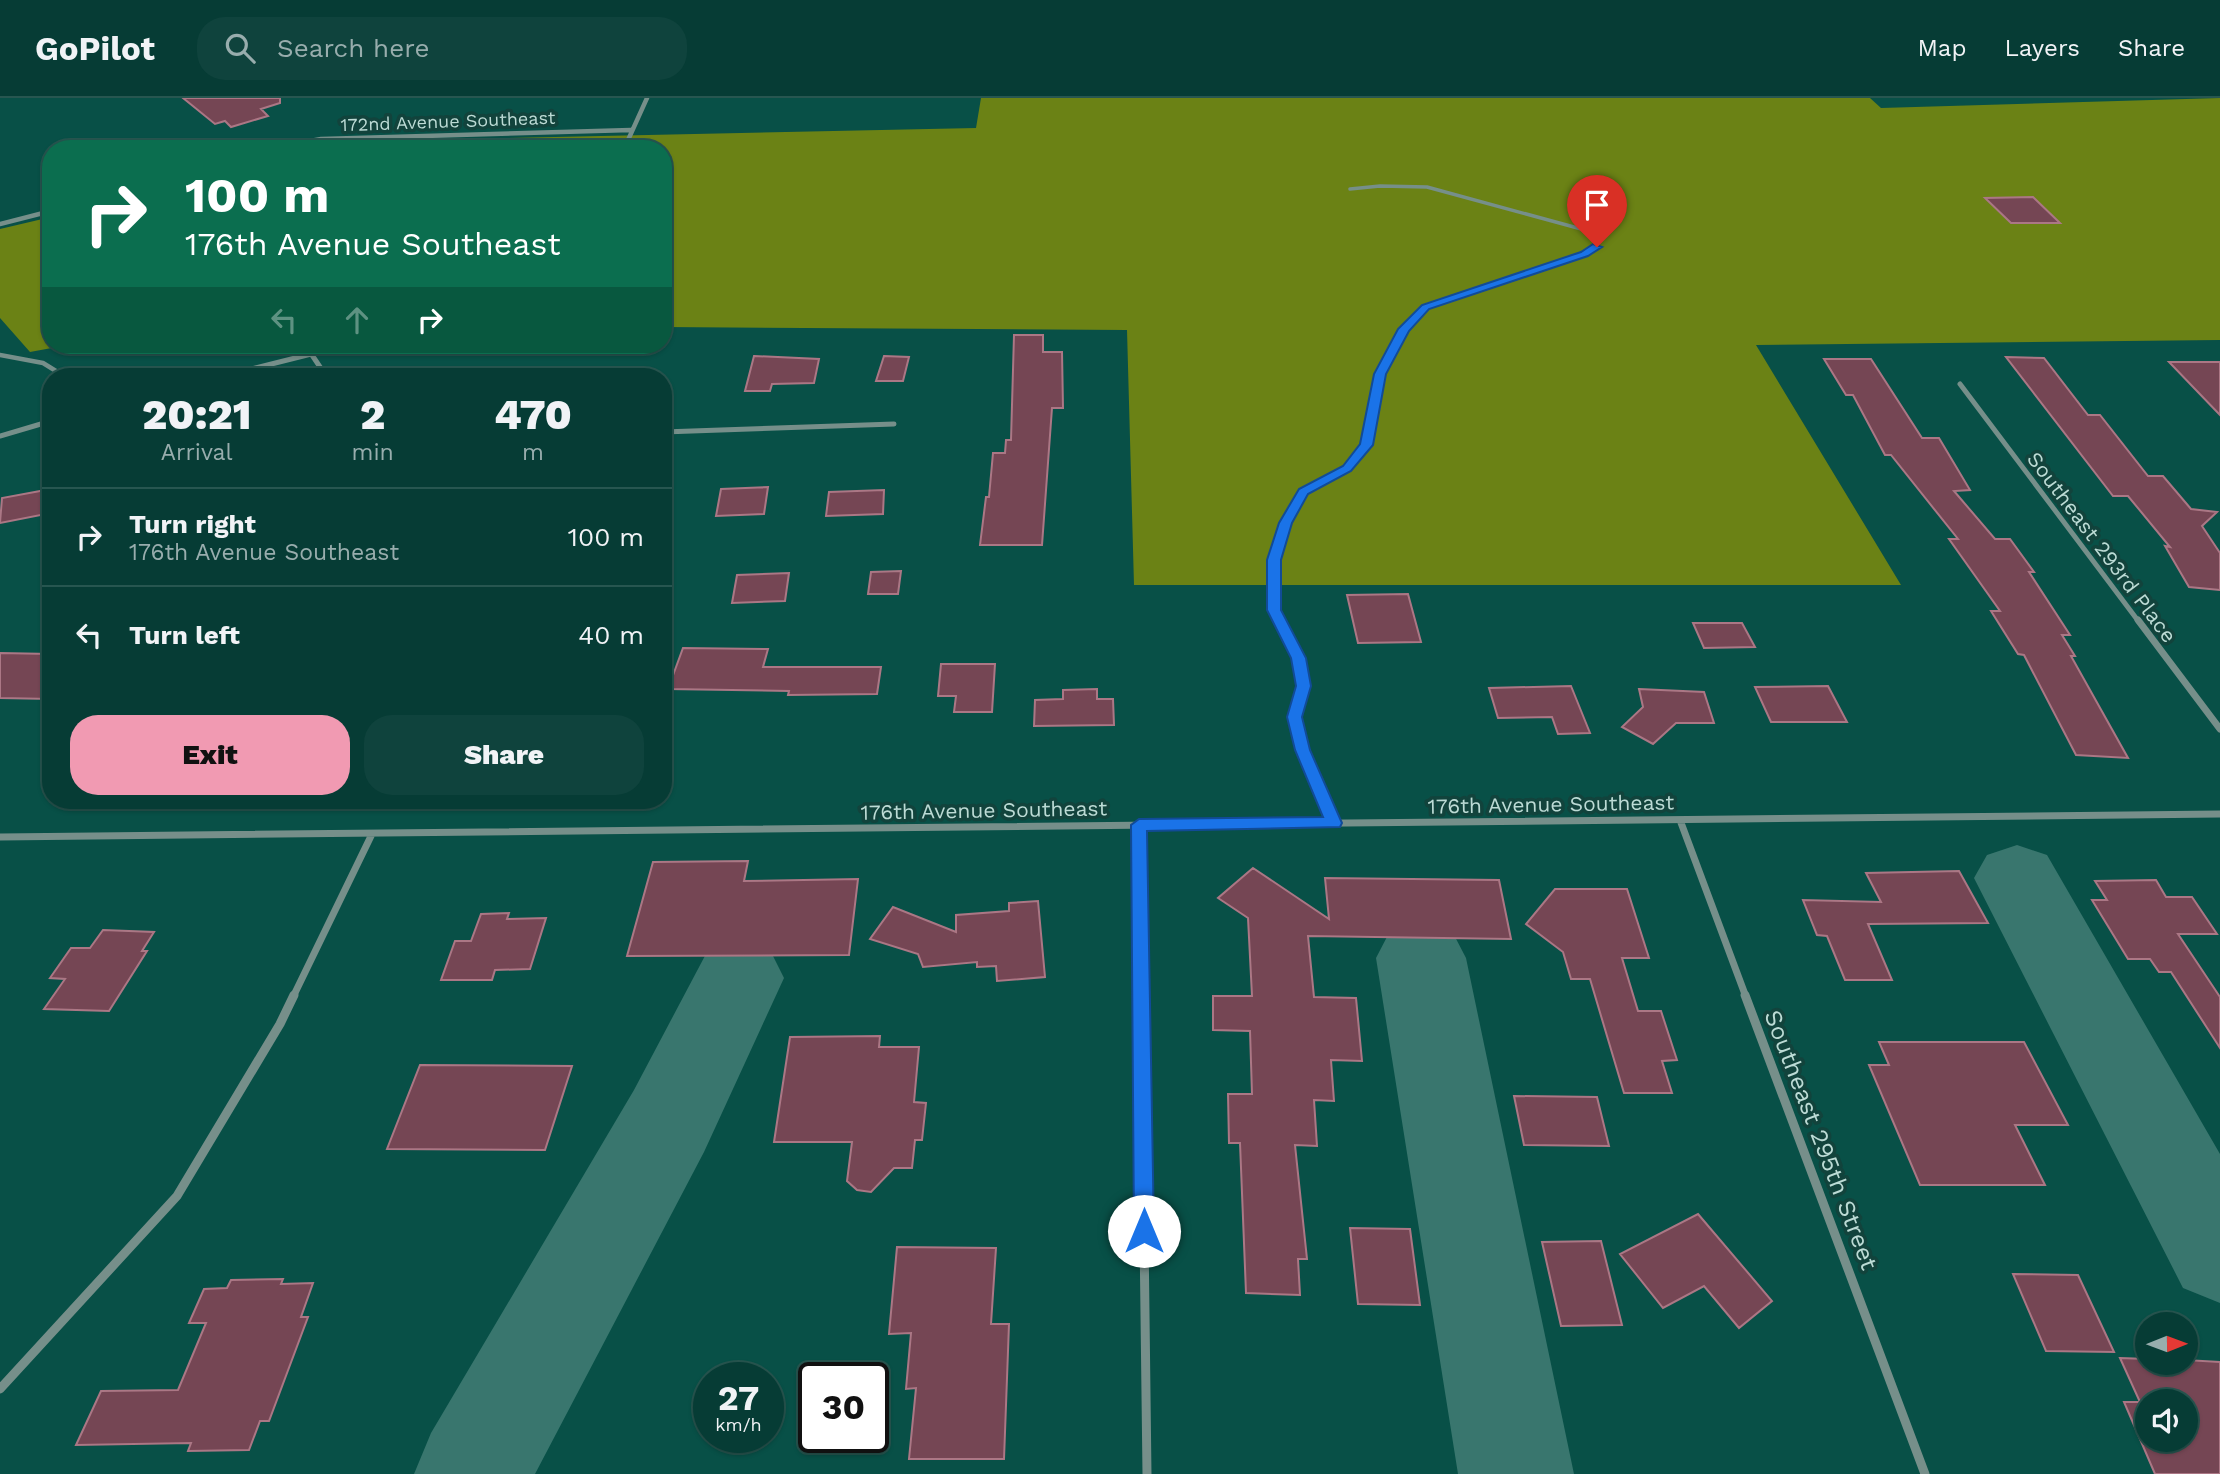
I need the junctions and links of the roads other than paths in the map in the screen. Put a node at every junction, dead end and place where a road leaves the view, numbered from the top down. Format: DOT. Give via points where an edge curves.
graph roads {
  1 [pos="647,98"];
  2 [pos="631,130"];
  3 [pos="316,140"];
  4 [pos="627,140"];
  5 [pos="1350,189"];
  6 [pos="42,213"];
  7 [pos="0,224"];
  8 [pos="315,354"];
  9 [pos="0,355"];
  10 [pos="312,355"];
  11 [pos="54,368"];
  12 [pos="258,368"];
  13 [pos="321,368"];
  14 [pos="1960,384"];
  15 [pos="42,424"];
  16 [pos="894,424"];
  17 [pos="672,432"];
  18 [pos="0,436"];
  19 [pos="2220,729"];
  20 [pos="2220,814"];
  21 [pos="1680,820"];
  22 [pos="1334,823"];
  23 [pos="1139,825"];
  24 [pos="372,834"];
  25 [pos="0,837"];
  26 [pos="0,1389"];
  27 [pos="1147,1474"];
  28 [pos="1926,1474"];
  1 -- 2 [label="street"];
  2 -- 3 [label="street, 172nd Avenue Southeast"];
  2 -- 4 [label="street"];
  5 -- 22 [label="lane" via="1427,187 1585,230 1596,239 1597,247 1425,307 1404,329 1380,374 1366,445 1347,469 1303,492 1286,523 1274,560 1274,610 1298,658 1304,686 1294,717 1302,750"];
  6 -- 7 [label="street"];
  8 -- 10 [label="street"];
  9 -- 11 [label="lane"];
  10 -- 12 [label="street"];
  10 -- 13 [label="street"];
  14 -- 19 [label="street, Southeast 293rd Place"];
  15 -- 18 [label="street"];
  16 -- 17 [label="street"];
  20 -- 21 [label="street, 176th Avenue Southeast"];
  21 -- 22 [label="street, 176th Avenue Southeast"];
  21 -- 28 [label="street, Southeast 295th Street"];
  22 -- 23 [label="street, 176th Avenue Southeast"];
  23 -- 24 [label="street, 176th Avenue Southeast"];
  23 -- 27 [label="street"];
  24 -- 25 [label="street, 176th Avenue Southeast"];
  24 -- 26 [label="street" via="280,1024 177,1196"];
}
